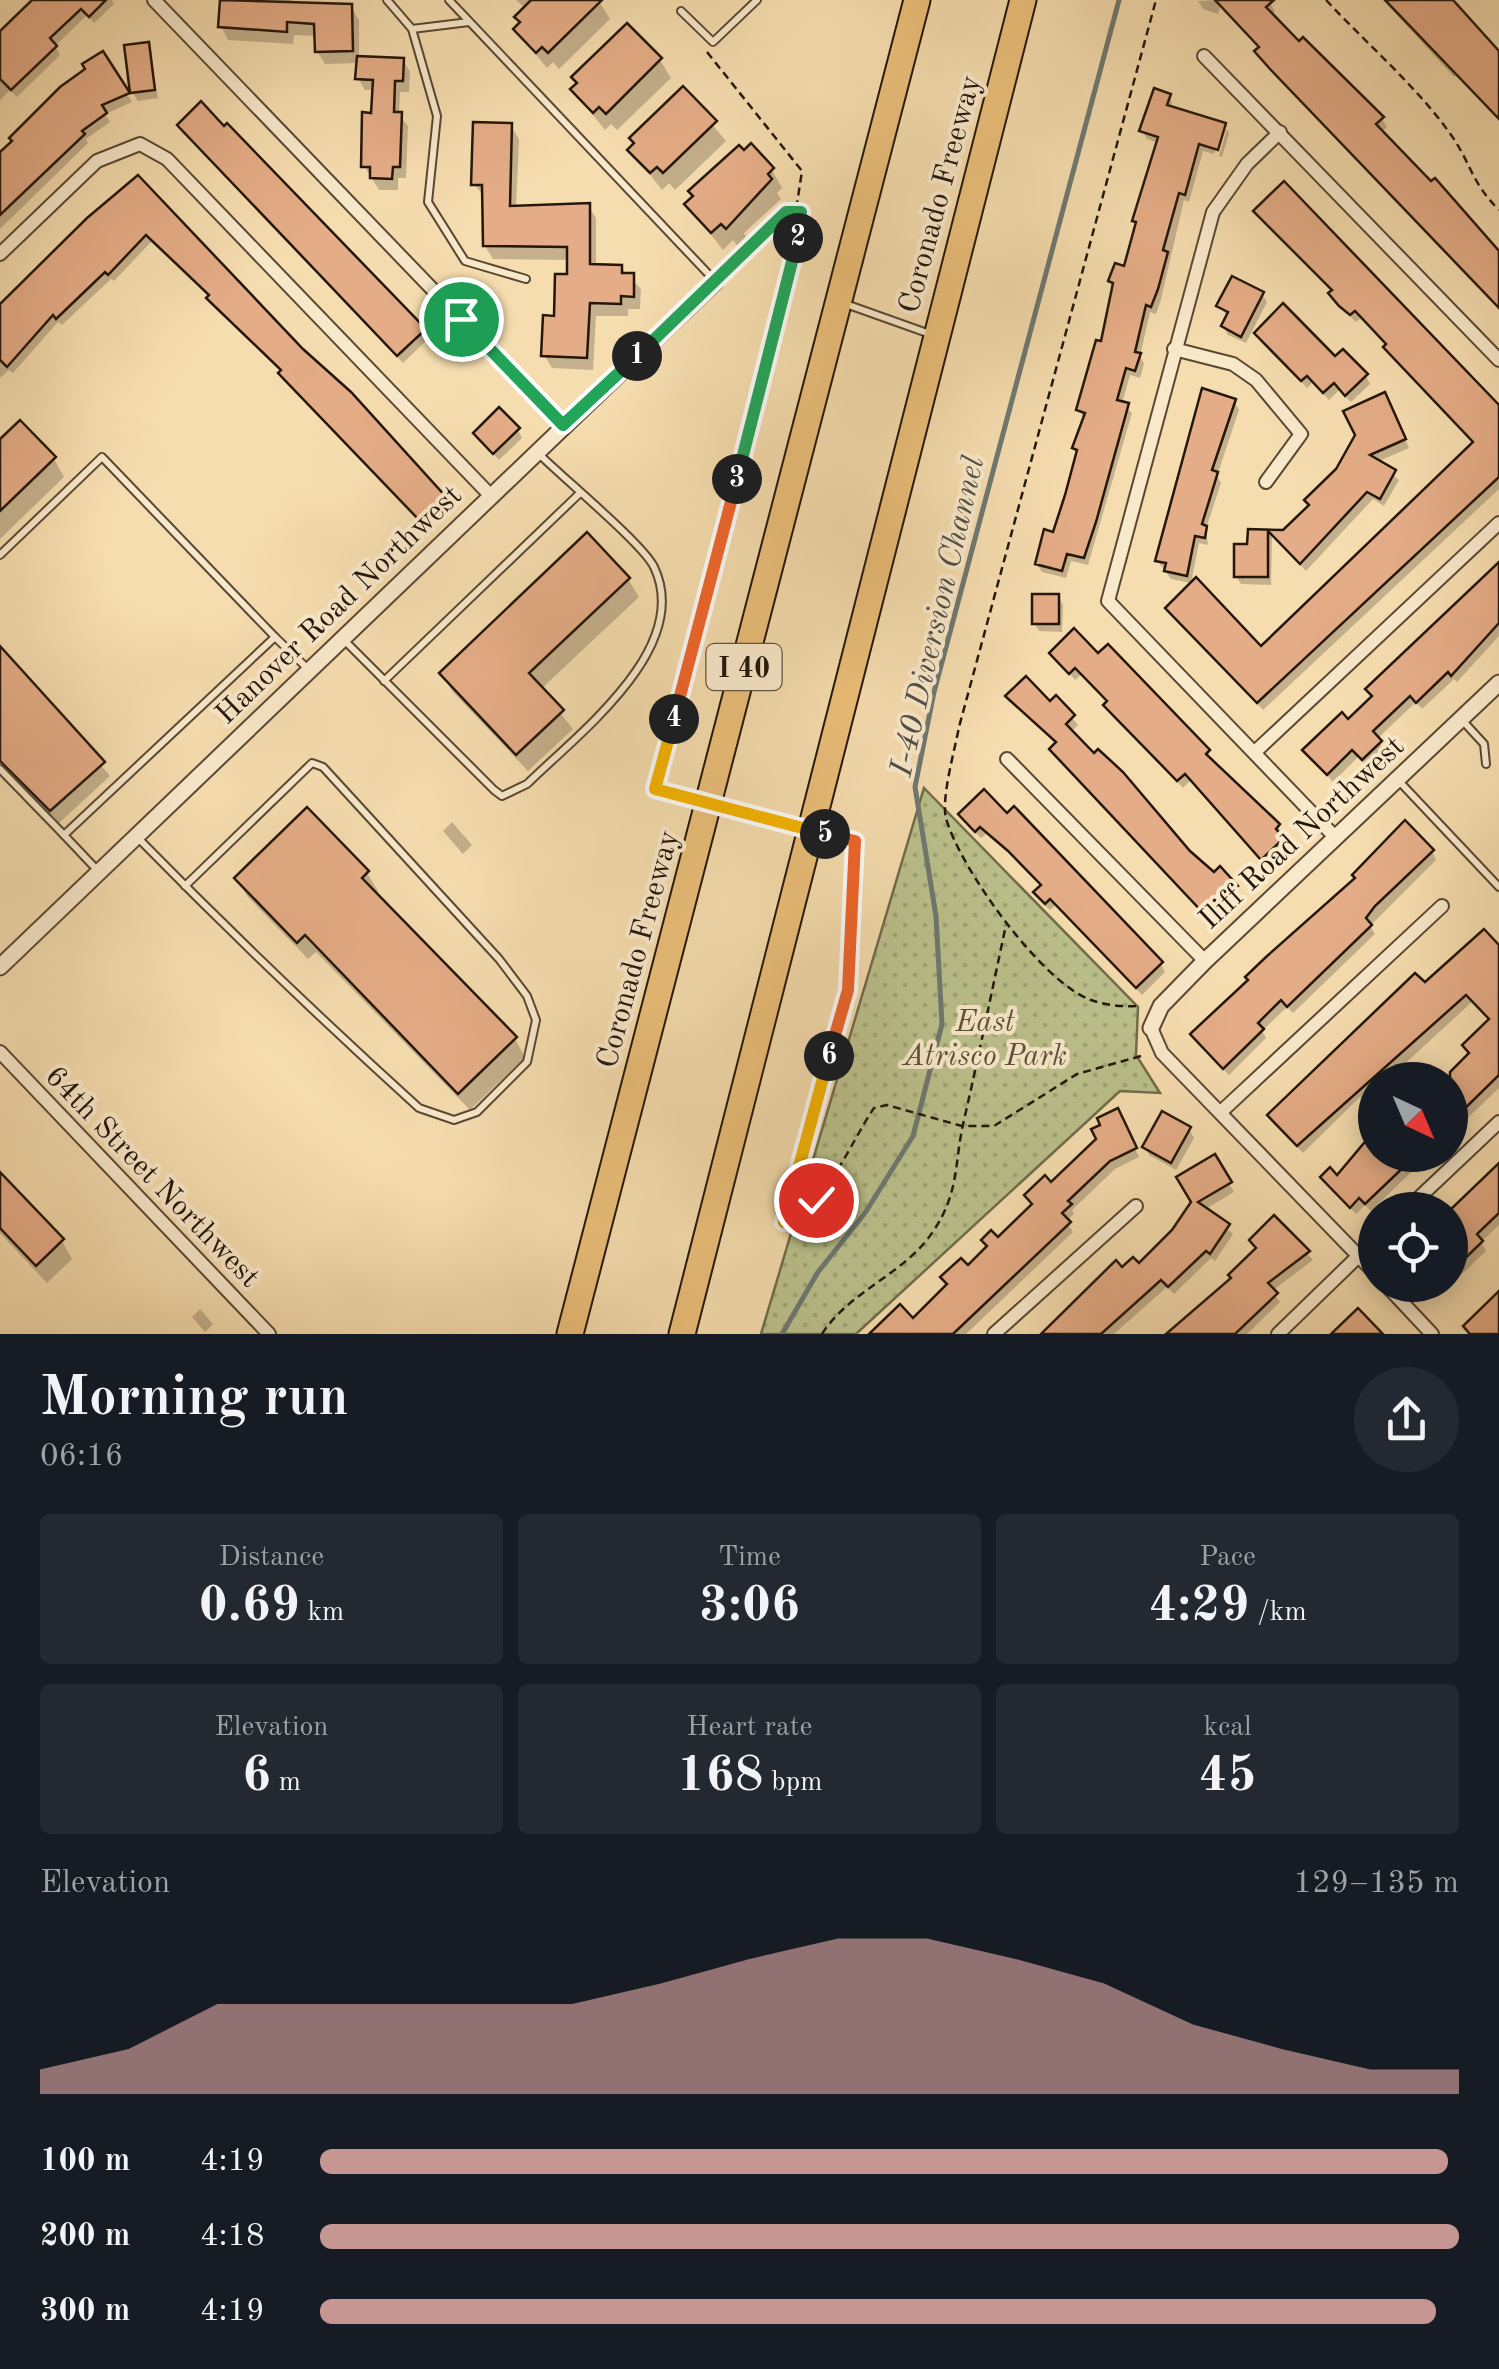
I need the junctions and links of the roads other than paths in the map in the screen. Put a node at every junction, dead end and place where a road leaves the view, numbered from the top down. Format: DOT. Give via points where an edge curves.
graph roads {
  1 [pos="154,0"];
  2 [pos="388,0"];
  3 [pos="448,0"];
  4 [pos="757,0"];
  5 [pos="916,0"];
  6 [pos="1024,0"];
  7 [pos="681,10"];
  8 [pos="469,22"];
  9 [pos="412,28"];
  10 [pos="1204,56"];
  11 [pos="1280,132"];
  12 [pos="0,254"];
  13 [pos="526,279"];
  14 [pos="716,282"];
  15 [pos="838,302"];
  16 [pos="936,336"];
  17 [pos="1174,349"];
  18 [pos="1499,360"];
  19 [pos="563,425"];
  20 [pos="536,451"];
  21 [pos="1266,482"];
  22 [pos="579,494"];
  23 [pos="490,495"];
  24 [pos="1499,523"];
  25 [pos="0,555"];
  26 [pos="275,636"];
  27 [pos="342,638"];
  28 [pos="309,670"];
  29 [pos="384,682"];
  30 [pos="1499,683"];
  31 [pos="1461,720"];
  32 [pos="1256,752"];
  33 [pos="1007,760"];
  34 [pos="1486,764"];
  35 [pos="0,769"];
  36 [pos="1397,780"];
  37 [pos="64,836"];
  38 [pos="136,836"];
  39 [pos="1336,837"];
  40 [pos="99,872"];
  41 [pos="185,886"];
  42 [pos="1499,887"];
  43 [pos="1442,906"];
  44 [pos="1205,961"];
  45 [pos="0,967"];
  46 [pos="1151,1028"];
  47 [pos="0,1052"];
  48 [pos="1222,1111"];
  49 [pos="1499,1122"];
  50 [pos="1425,1192"];
  51 [pos="1136,1206"];
  52 [pos="1358,1256"];
  53 [pos="1402,1302"];
  54 [pos="269,1334"];
  55 [pos="570,1334"];
  56 [pos="682,1334"];
  57 [pos="994,1334"];
  58 [pos="1278,1334"];
  59 [pos="1432,1334"];
  1 -- 19 [label="street"];
  2 -- 9 [label="lane"];
  3 -- 8 [label="lane"];
  4 -- 7 [label="lane" via="713,42"];
  5 -- 15 [label="highway, Coronado Freeway / I 40"];
  6 -- 16 [label="highway, Coronado Freeway"];
  8 -- 9 [label="lane"];
  8 -- 14 [label="lane"];
  9 -- 13 [label="lane" via="436,116 428,202 465,261"];
  10 -- 11 [label="street"];
  11 -- 17 [label="street" via="1213,212"];
  11 -- 18 [label="street"];
  12 -- 23 [label="street" via="97,161 140,144 167,159"];
  14 -- 19 [label="street, Hanover Road Northwest"];
  15 -- 16 [label="lane"];
  15 -- 55 [label="highway, Coronado Freeway / I 40"];
  16 -- 56 [label="highway, Coronado Freeway"];
  17 -- 21 [label="street" via="1234,364 1301,434"];
  17 -- 32 [label="street" via="1108,601"];
  19 -- 20 [label="street, Hanover Road Northwest"];
  20 -- 22 [label="lane"];
  20 -- 23 [label="street, Hanover Road Northwest"];
  22 -- 29 [label="lane"];
  22 -- 29 [label="lane" via="653,564 662,593 663,620 625,690 526,784 502,796"];
  23 -- 27 [label="street, Hanover Road Northwest"];
  24 -- 32 [label="street"];
  25 -- 26 [label="lane" via="102,457"];
  26 -- 28 [label="lane"];
  26 -- 37 [label="lane"];
  27 -- 28 [label="street, Hanover Road Northwest"];
  27 -- 29 [label="lane"];
  28 -- 38 [label="street, Hanover Road Northwest"];
  30 -- 31 [label="street, Iliff Road Northwest"];
  31 -- 34 [label="lane" via="1484,744"];
  31 -- 36 [label="street, Iliff Road Northwest"];
  32 -- 39 [label="street"];
  33 -- 44 [label="street"];
  35 -- 37 [label="lane"];
  36 -- 39 [label="street, Iliff Road Northwest"];
  36 -- 42 [label="lane"];
  37 -- 40 [label="lane"];
  38 -- 40 [label="street, Hanover Road Northwest"];
  38 -- 41 [label="lane"];
  39 -- 44 [label="street, Iliff Road Northwest"];
  40 -- 45 [label="street, Hanover Road Northwest"];
  41 -- 41 [label="lane" via="419,1108 454,1120 477,1112 527,1062 536,1020 527,996 323,767 312,763"];
  43 -- 48 [label="street"];
  44 -- 46 [label="street, Iliff Road Northwest" via="1161,1006"];
  46 -- 48 [label="street" via="1162,1053"];
  47 -- 54 [label="street, 64th Street Northwest"];
  48 -- 52 [label="street"];
  49 -- 50 [label="street"];
  51 -- 57 [label="street"];
  52 -- 58 [label="street"];
  53 -- 59 [label="street"];
}
